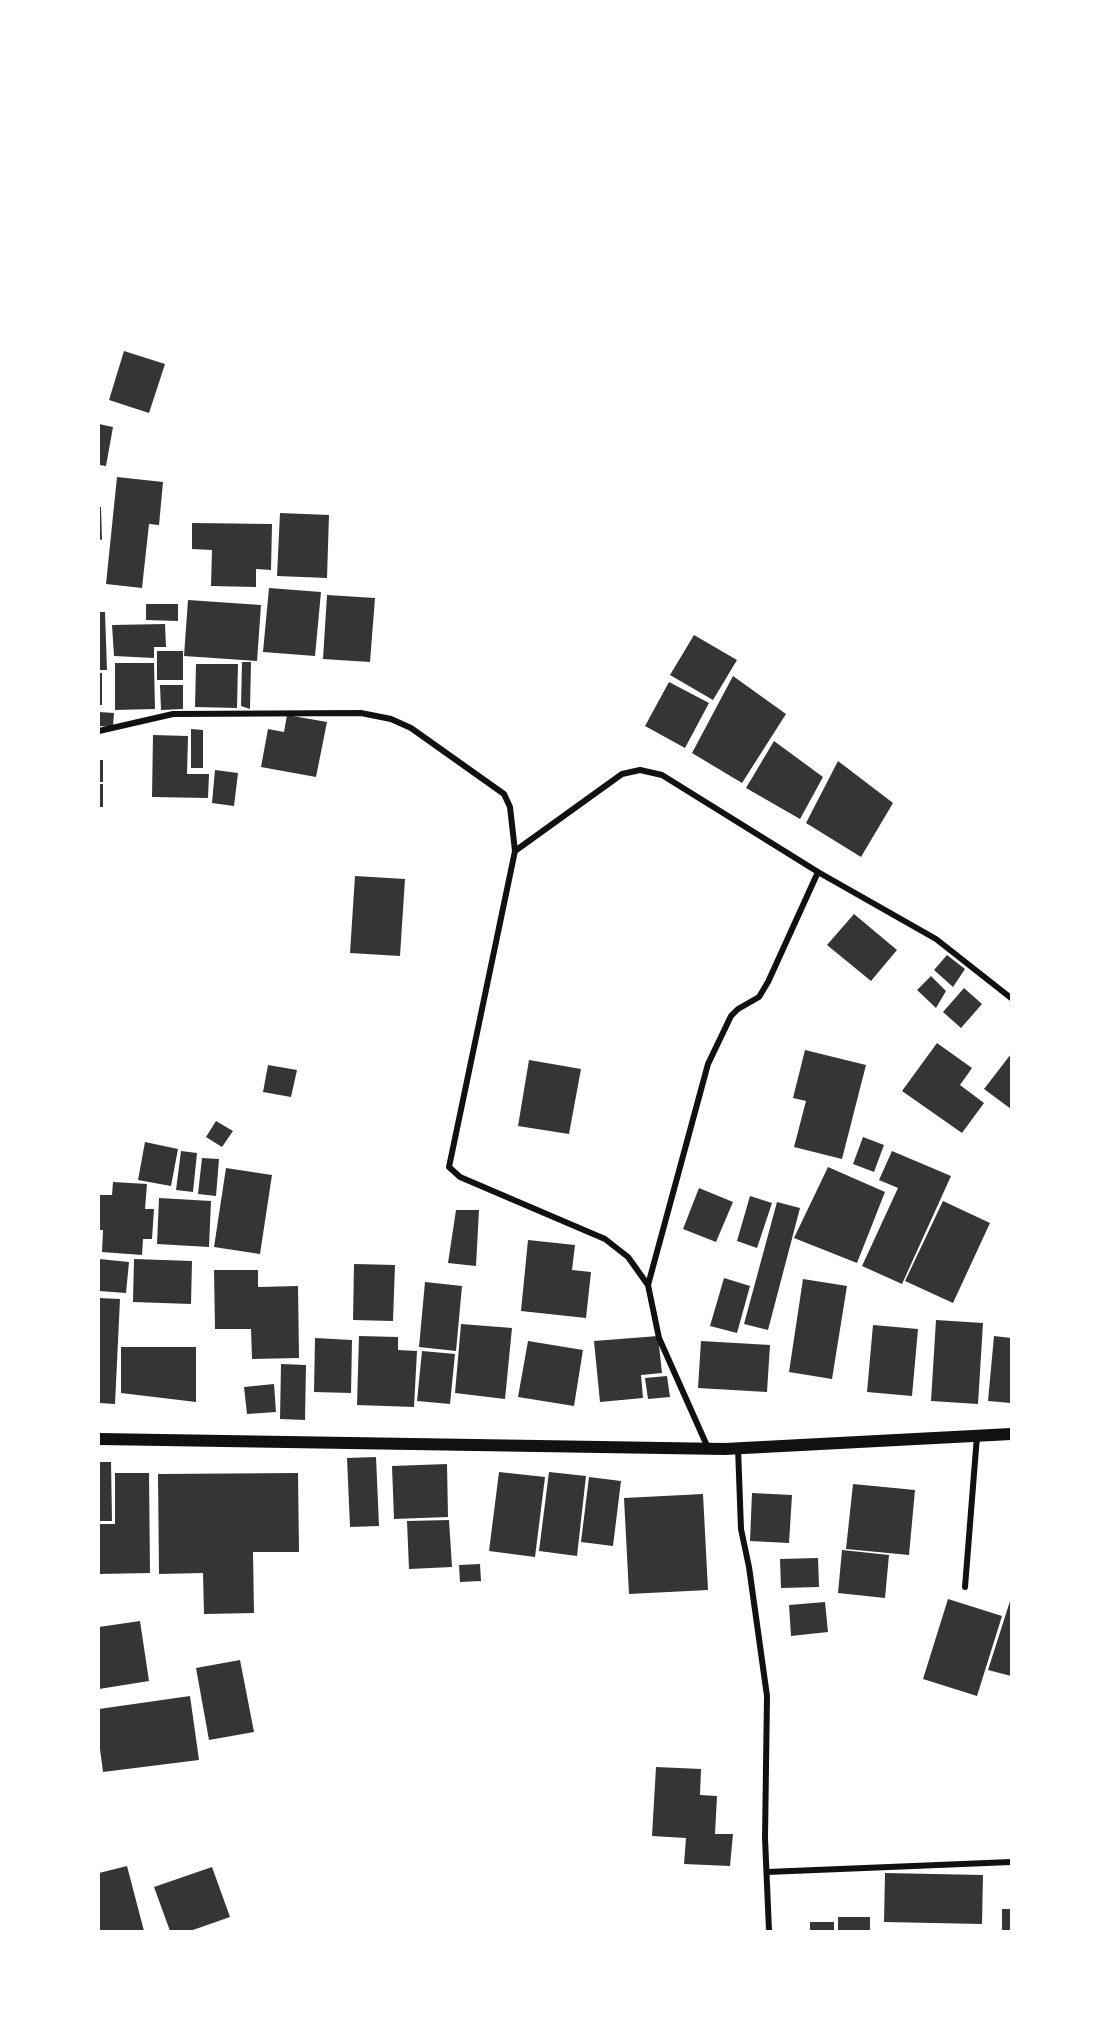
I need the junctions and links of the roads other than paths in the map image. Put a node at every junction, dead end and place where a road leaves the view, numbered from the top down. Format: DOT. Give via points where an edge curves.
graph roads {
  1 [pos="99,731"];
  2 [pos="514,851"];
  3 [pos="818,872"];
  4 [pos="1011,998"];
  5 [pos="648,1285"];
  6 [pos="1011,1434"];
  7 [pos="977,1436"];
  8 [pos="99,1439"];
  9 [pos="738,1448"];
  10 [pos="708,1449"];
  11 [pos="965,1587"];
  12 [pos="1011,1862"];
  13 [pos="766,1872"];
  14 [pos="769,1931"];
  1 -- 2 [label="street" via="173,714 361,713 390,719 428,739 504,794 510,807"];
  2 -- 3 [label="street" via="598,789 622,774 640,770 662,776"];
  2 -- 5 [label="street" via="449,1167 460,1177 605,1239 628,1257"];
  3 -- 4 [label="street" via="936,939"];
  3 -- 5 [label="street" via="768,982 759,997 731,1016 708,1064"];
  5 -- 10 [label="street" via="660,1338"];
  6 -- 7 [label="main road"];
  7 -- 9 [label="main road"];
  7 -- 11 [label="street"];
  8 -- 10 [label="main road"];
  9 -- 10 [label="main road"];
  9 -- 13 [label="street" via="741,1530 766,1696"];
  12 -- 13 [label="street"];
  13 -- 14 [label="street"];
}
